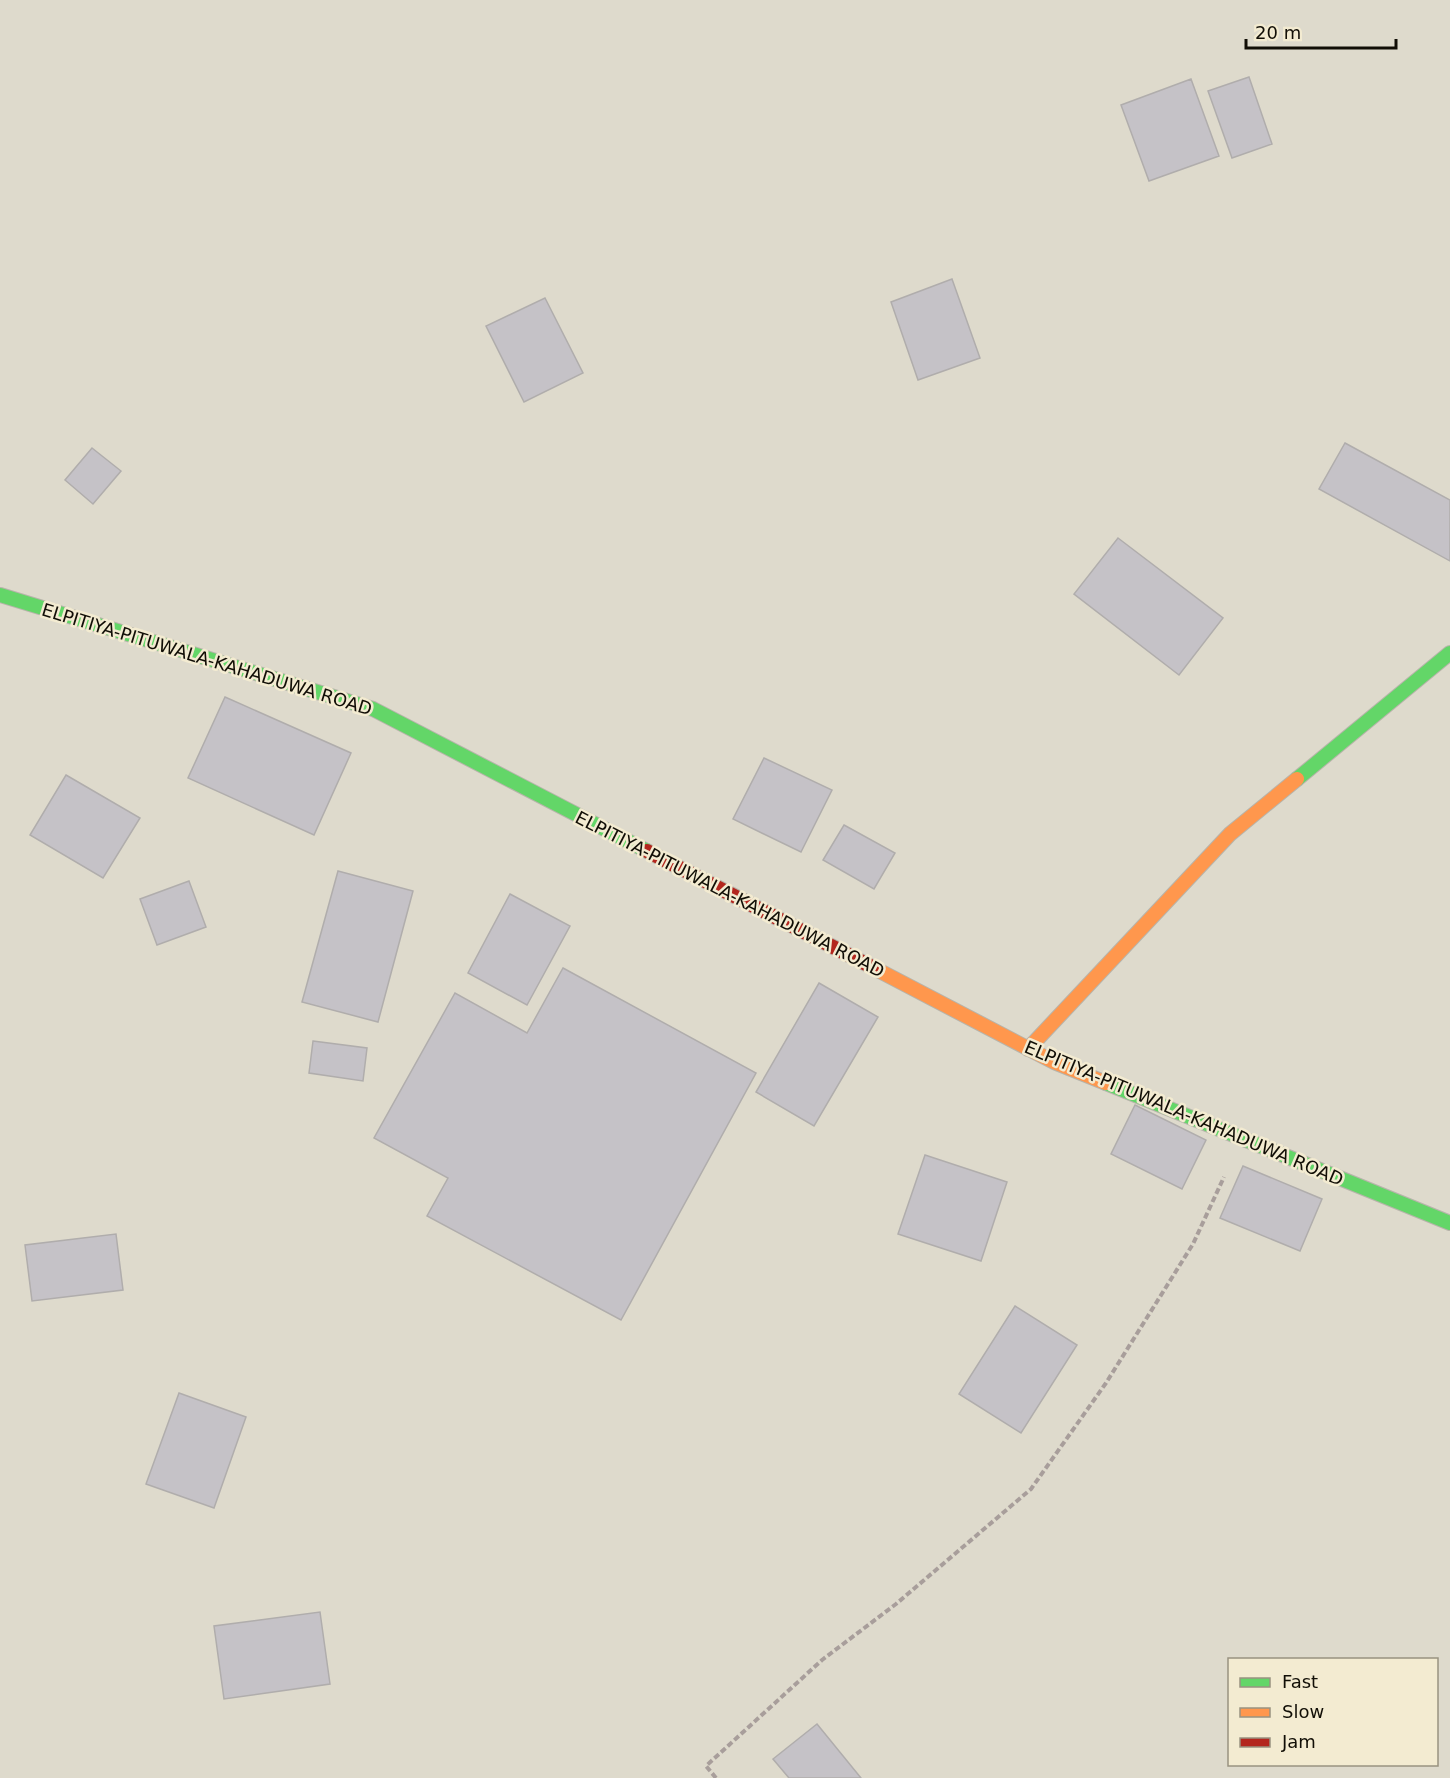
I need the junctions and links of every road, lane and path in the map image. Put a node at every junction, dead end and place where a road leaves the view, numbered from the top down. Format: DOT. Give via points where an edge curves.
graph roads {
  1 [pos="0,595"];
  2 [pos="1450,653"];
  3 [pos="1028,1049"];
  4 [pos="1242,1138"];
  5 [pos="1450,1223"];
  6 [pos="716,1778"];
  1 -- 3 [label="street, ELPITIYA-PITUWALA-KAHADUWA ROAD" via="373,709"];
  2 -- 3 [label="street" via="1230,834"];
  3 -- 4 [label="street, ELPITIYA-PITUWALA-KAHADUWA ROAD"];
  4 -- 5 [label="street, ELPITIYA-PITUWALA-KAHADUWA ROAD"];
  4 -- 6 [label="path" via="1193,1244 1106,1383 1031,1489 896,1604 822,1660 706,1766"];
}
